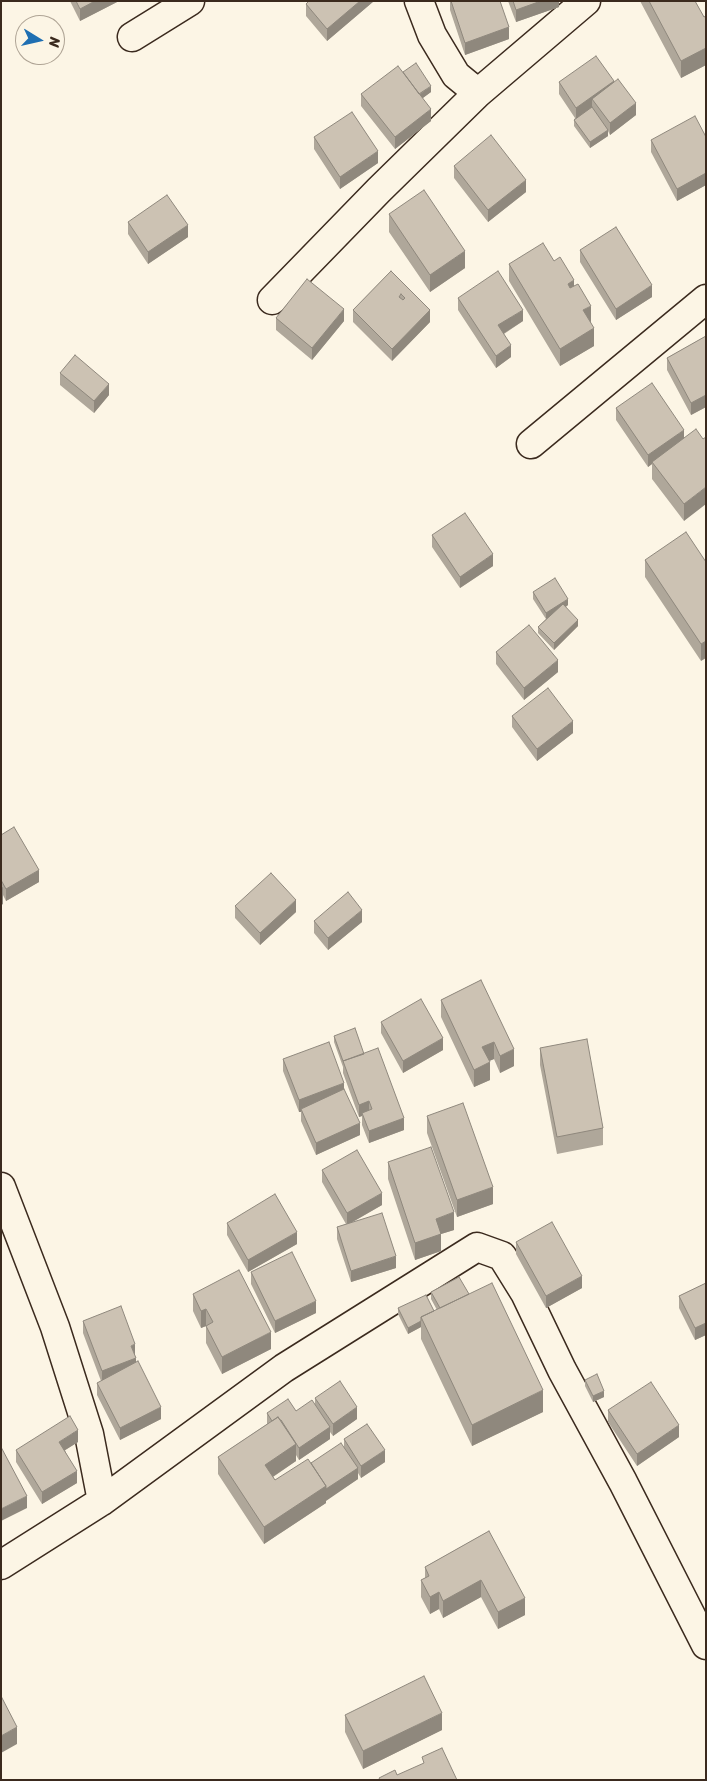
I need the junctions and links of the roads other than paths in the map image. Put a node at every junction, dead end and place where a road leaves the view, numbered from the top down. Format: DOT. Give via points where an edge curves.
graph roads {
  1 [pos="190,1"];
  2 [pos="419,1"];
  3 [pos="586,1"];
  4 [pos="132,37"];
  5 [pos="478,93"];
  6 [pos="706,299"];
  7 [pos="272,300"];
  8 [pos="530,444"];
  9 [pos="1,1187"];
  10 [pos="102,1501"];
  11 [pos="1,1565"];
  12 [pos="706,1645"];
  1 -- 4 [label="street"];
  2 -- 5 [label="street" via="432,35 456,75"];
  3 -- 5 [label="street"];
  5 -- 7 [label="street"];
  6 -- 8 [label="street"];
  9 -- 10 [label="street" via="55,1327 89,1434"];
  10 -- 11 [label="street"];
  10 -- 12 [label="street" via="284,1368 477,1247 502,1256 526,1293 562,1370"];
}
